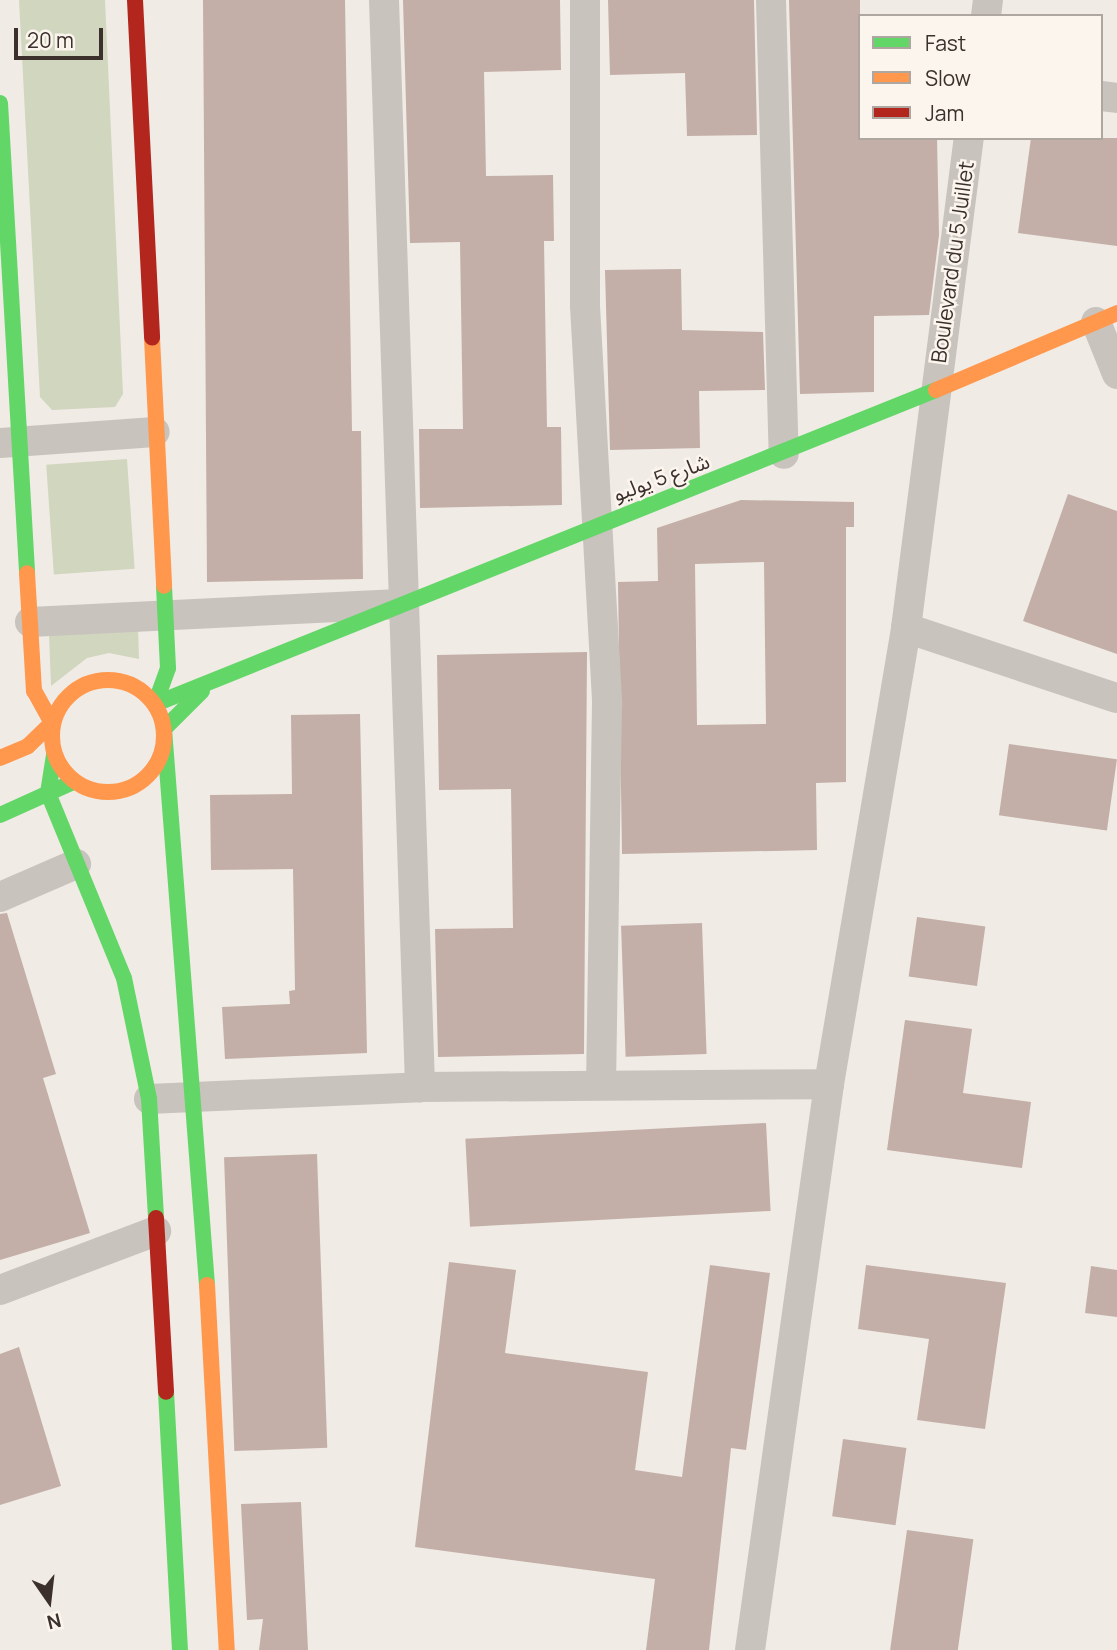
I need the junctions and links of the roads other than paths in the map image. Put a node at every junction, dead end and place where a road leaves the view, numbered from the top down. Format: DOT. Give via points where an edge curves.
graph roads {
  1 [pos="135,0"];
  2 [pos="384,0"];
  3 [pos="585,0"];
  4 [pos="771,0"];
  5 [pos="0,103"];
  6 [pos="969,140"];
  7 [pos="1106,317"];
  8 [pos="1117,374"];
  9 [pos="936,386"];
  10 [pos="155,432"];
  11 [pos="10,441"];
  12 [pos="784,454"];
  13 [pos="594,525"];
  14 [pos="404,604"];
  15 [pos="166,610"];
  16 [pos="30,622"];
  17 [pos="906,628"];
  18 [pos="218,675"];
  19 [pos="1117,698"];
  20 [pos="155,704"];
  21 [pos="52,723"];
  22 [pos="164,729"];
  23 [pos="54,755"];
  24 [pos="0,758"];
  25 [pos="74,782"];
  26 [pos="48,793"];
  27 [pos="0,815"];
  28 [pos="76,864"];
  29 [pos="0,897"];
  30 [pos="601,1083"];
  31 [pos="829,1084"];
  32 [pos="419,1087"];
  33 [pos="195,1096"];
  34 [pos="149,1099"];
  35 [pos="156,1231"];
  36 [pos="0,1290"];
  37 [pos="180,1650"];
  38 [pos="227,1650"];
  39 [pos="750,1650"];
  1 -- 10 [label="street"];
  2 -- 14 [label="street"];
  3 -- 13 [label="street" via="585,306"];
  4 -- 12 [label="street"];
  5 -- 11 [label="street"];
  6 -- 9 [label="street, Boulevard du 5 Juillet"];
  7 -- 8 [label="street"];
  7 -- 9 [label="street, شارع 5 يوليو"];
  9 -- 12 [label="street, شارع 5 يوليو"];
  9 -- 17 [label="street, Boulevard du 5 Juillet"];
  10 -- 11 [label="street"];
  10 -- 15 [label="street"];
  11 -- 16 [label="street"];
  12 -- 13 [label="street, شارع 5 يوليو"];
  13 -- 14 [label="street, شارع 5 يوليو"];
  13 -- 30 [label="street" via="607,704"];
  14 -- 15 [label="street"];
  14 -- 18 [label="street, شارع 5 يوليو"];
  14 -- 32 [label="street"];
  15 -- 16 [label="street"];
  15 -- 20 [label="street" via="168,668"];
  16 -- 21 [label="street" via="34,691"];
  17 -- 19 [label="street"];
  17 -- 31 [label="street, Boulevard du 5 Juillet"];
  18 -- 20 [label="street, شارع 5 يوليو"];
  18 -- 22 [label="street, شارع 5 يوليو"];
  20 -- 21 [label="street" via="141,690 107,679 72,692"];
  20 -- 22 [label="street"];
  21 -- 23 [label="street"];
  21 -- 24 [label="street" via="28,746"];
  22 -- 25 [label="street" via="163,748 144,779 109,793"];
  22 -- 33 [label="street"];
  23 -- 25 [label="street"];
  23 -- 26 [label="street"];
  25 -- 26 [label="street"];
  26 -- 27 [label="street"];
  26 -- 28 [label="street"];
  28 -- 29 [label="street"];
  28 -- 34 [label="street" via="124,978"];
  30 -- 31 [label="street"];
  30 -- 32 [label="street"];
  31 -- 39 [label="street, Boulevard du 5 Juillet"];
  32 -- 33 [label="street"];
  33 -- 34 [label="street"];
  33 -- 38 [label="street"];
  34 -- 35 [label="street"];
  35 -- 36 [label="street"];
  35 -- 37 [label="street"];
}
